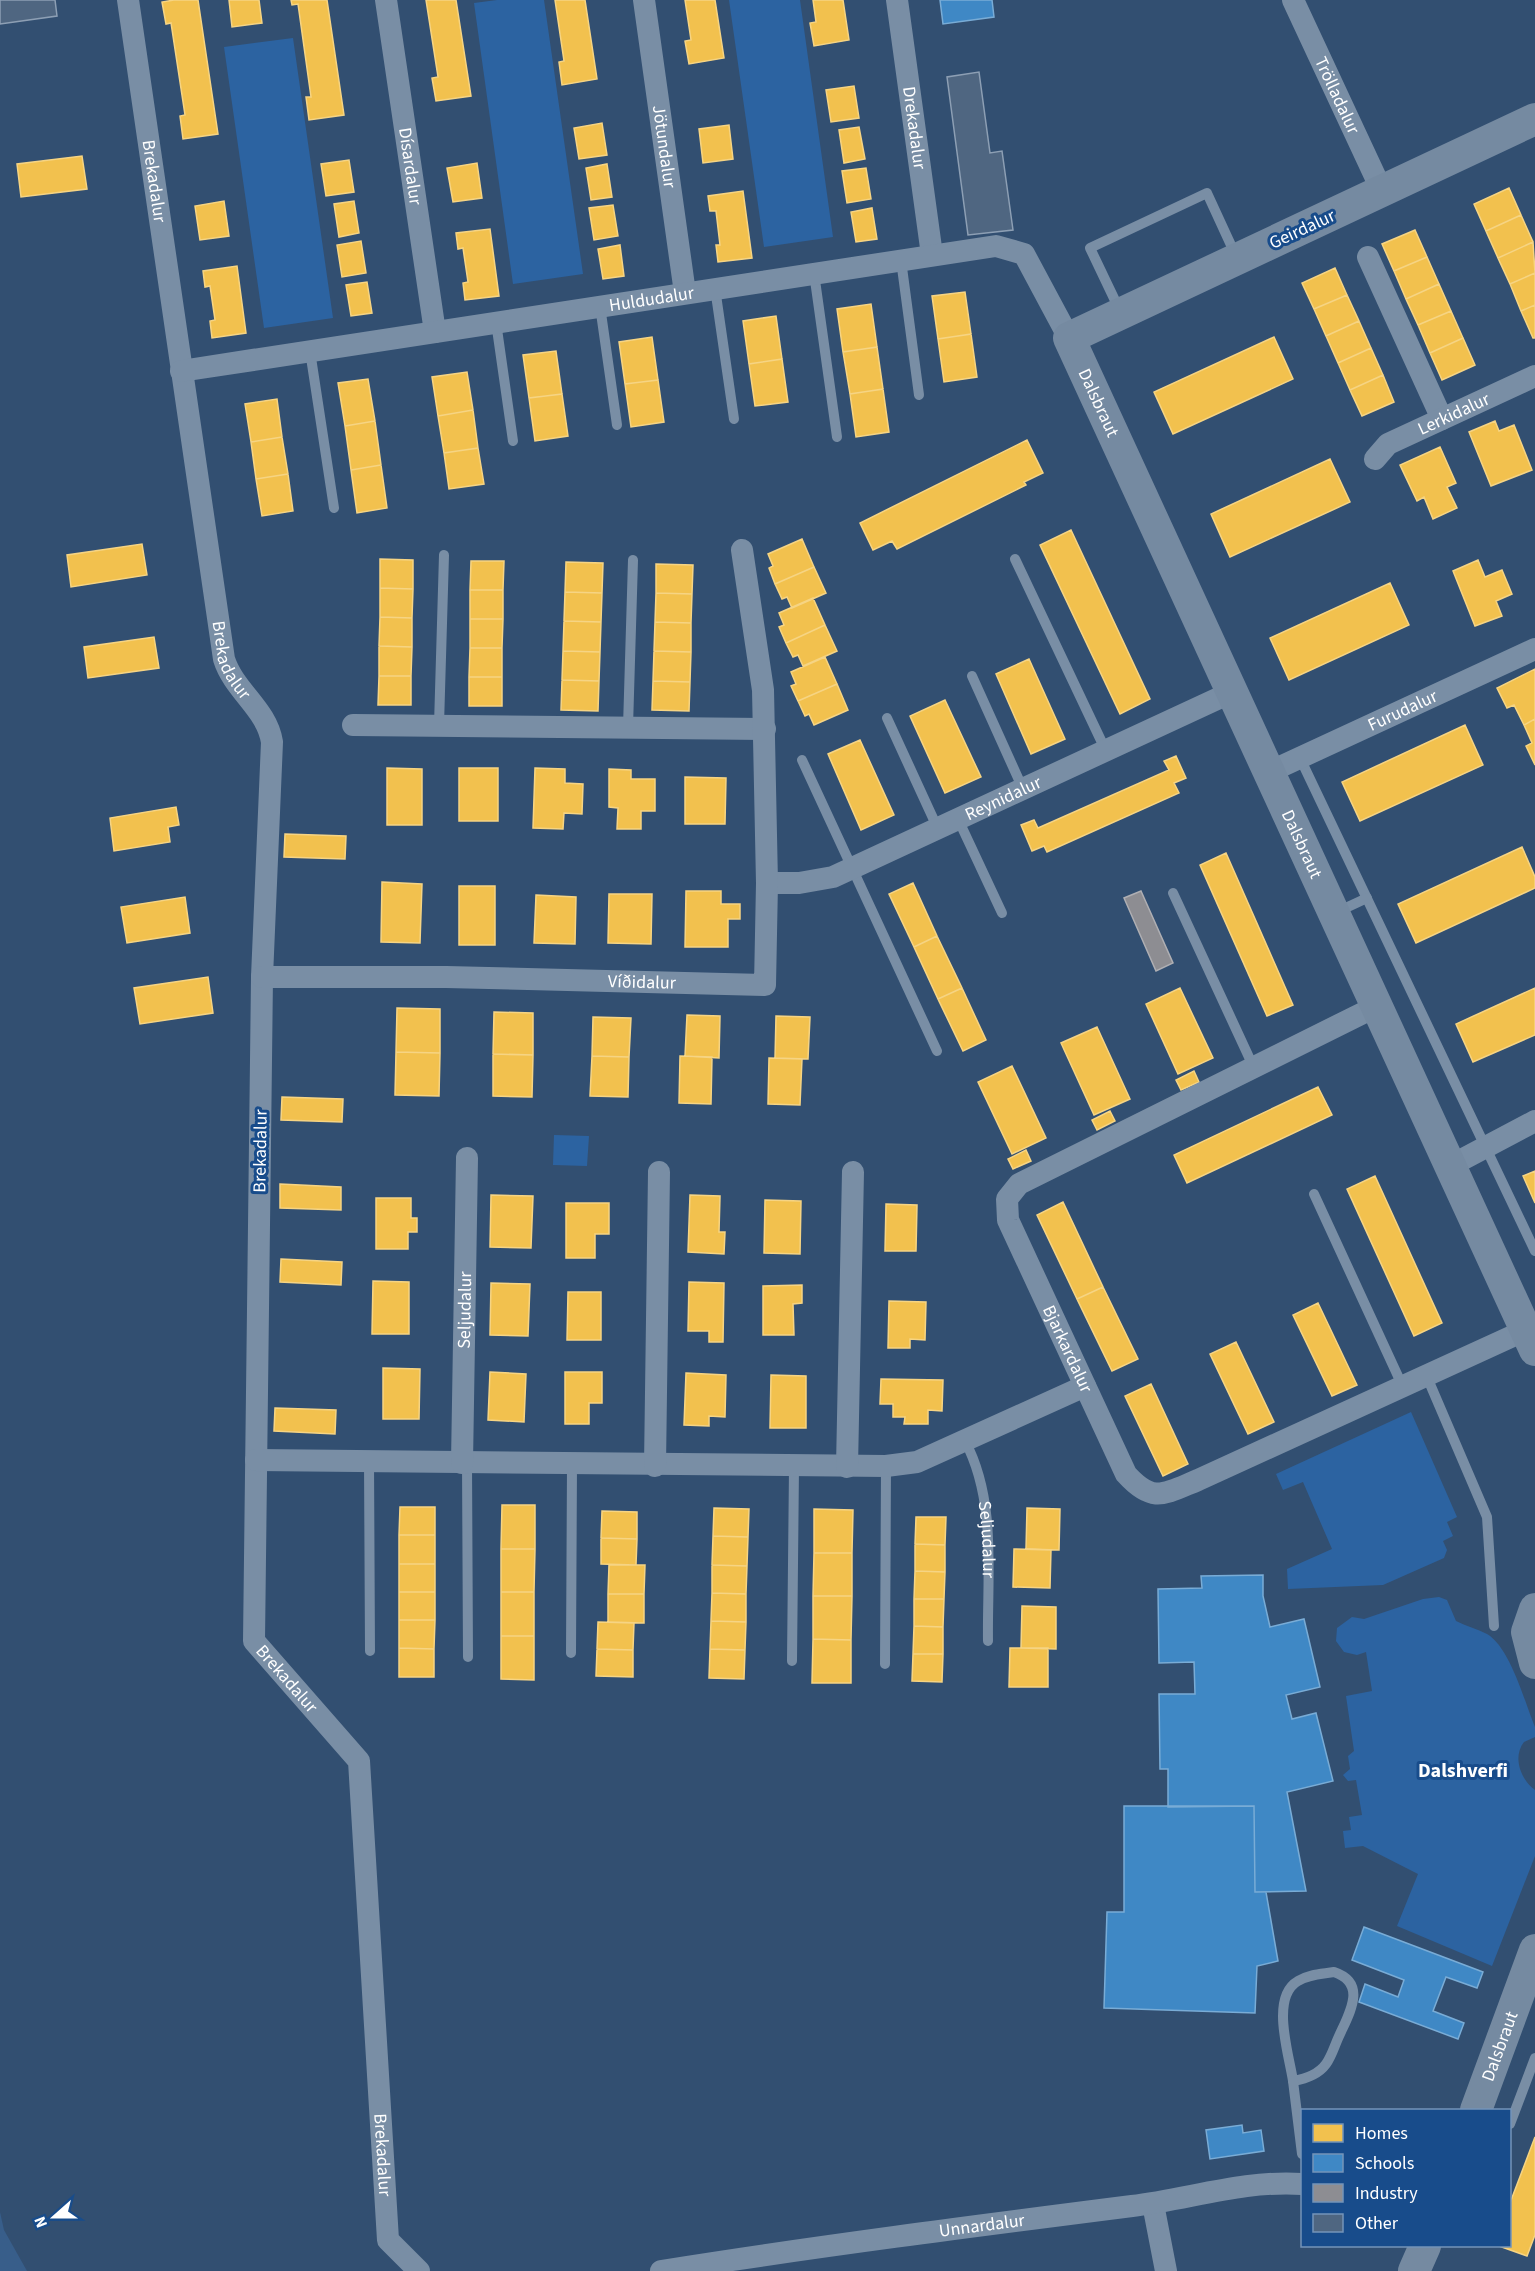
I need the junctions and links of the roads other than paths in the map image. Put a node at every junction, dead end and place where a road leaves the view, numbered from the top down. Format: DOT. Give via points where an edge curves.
graph roads {
  1 [pos="128,0"];
  2 [pos="386,0"];
  3 [pos="644,0"];
  4 [pos="897,0"];
  5 [pos="1293,0"];
  6 [pos="1535,119"];
  7 [pos="1382,191"];
  8 [pos="932,255"];
  9 [pos="1368,257"];
  10 [pos="1238,259"];
  11 [pos="901,260"];
  12 [pos="814,273"];
  13 [pos="715,288"];
  14 [pos="685,293"];
  15 [pos="600,306"];
  16 [pos="1121,314"];
  17 [pos="496,322"];
  18 [pos="435,332"];
  19 [pos="1069,338"];
  20 [pos="310,351"];
  21 [pos="182,371"];
  22 [pos="1535,376"];
  23 [pos="919,394"];
  24 [pos="734,419"];
  25 [pos="1442,419"];
  26 [pos="617,425"];
  27 [pos="837,437"];
  28 [pos="513,441"];
  29 [pos="1374,459"];
  30 [pos="334,508"];
  31 [pos="742,550"];
  32 [pos="444,555"];
  33 [pos="1015,559"];
  34 [pos="633,560"];
  35 [pos="1535,649"];
  36 [pos="972,676"];
  37 [pos="1232,692"];
  38 [pos="887,718"];
  39 [pos="353,725"];
  40 [pos="439,725"];
  41 [pos="628,727"];
  42 [pos="765,729"];
  43 [pos="1106,751"];
  44 [pos="1300,758"];
  45 [pos="802,760"];
  46 [pos="1269,772"];
  47 [pos="1023,789"];
  48 [pos="948,824"];
  49 [pos="852,868"];
  50 [pos="766,883"];
  51 [pos="1173,893"];
  52 [pos="1367,898"];
  53 [pos="1002,913"];
  54 [pos="1334,913"];
  55 [pos="262,977"];
  56 [pos="1377,1006"];
  57 [pos="937,1051"];
  58 [pos="1254,1068"];
  59 [pos="1535,1121"];
  60 [pos="1487,1147"];
  61 [pos="467,1158"];
  62 [pos="1450,1166"];
  63 [pos="659,1172"];
  64 [pos="853,1172"];
  65 [pos="1314,1194"];
  66 [pos="1535,1251"];
  67 [pos="1530,1340"];
  68 [pos="1427,1377"];
  69 [pos="1085,1386"];
  70 [pos="1404,1387"];
  71 [pos="965,1441"];
  72 [pos="256,1460"];
  73 [pos="369,1461"];
  74 [pos="464,1463"];
  75 [pos="572,1465"];
  76 [pos="655,1466"];
  77 [pos="886,1466"];
  78 [pos="794,1467"];
  79 [pos="847,1467"];
  80 [pos="1535,1609"];
  81 [pos="1494,1626"];
  82 [pos="988,1641"];
  83 [pos="370,1651"];
  84 [pos="571,1653"];
  85 [pos="468,1657"];
  86 [pos="792,1661"];
  87 [pos="1535,1663"];
  88 [pos="885,1664"];
  89 [pos="1535,1950"];
  90 [pos="1524,2010"];
  91 [pos="1535,2058"];
  92 [pos="1293,2081"];
  93 [pos="1476,2109"];
  94 [pos="1511,2119"];
  95 [pos="1301,2146"];
  96 [pos="1301,2184"];
  97 [pos="1153,2204"];
  98 [pos="1425,2247"];
  99 [pos="419,2271"];
  100 [pos="661,2271"];
  101 [pos="1166,2271"];
  102 [pos="1414,2271"];
  1 -- 21 [label="street, Brekadalur"];
  2 -- 18 [label="street, Dísardalur"];
  3 -- 14 [label="street, Jötundalur"];
  4 -- 8 [label="street, Drekadalur"];
  5 -- 7 [label="street, Trölladalur"];
  6 -- 7 [label="street, Geirdalur"];
  7 -- 10 [label="street, Geirdalur"];
  8 -- 11 [label="street, Huldudalur"];
  8 -- 19 [label="street, Huldudalur" via="996,246 1024,254"];
  9 -- 25 [label="street"];
  10 -- 16 [label="street, Geirdalur"];
  10 -- 16 [label="lane" via="1207,193 1119,234 1090,248"];
  11 -- 12 [label="street, Huldudalur"];
  11 -- 23 [label="lane"];
  12 -- 13 [label="street, Huldudalur"];
  12 -- 27 [label="lane"];
  13 -- 14 [label="street, Huldudalur"];
  13 -- 24 [label="lane"];
  14 -- 15 [label="street, Huldudalur"];
  15 -- 17 [label="street, Huldudalur"];
  15 -- 26 [label="lane"];
  16 -- 19 [label="street, Geirdalur"];
  17 -- 18 [label="street, Huldudalur"];
  17 -- 28 [label="lane"];
  18 -- 20 [label="street, Huldudalur"];
  19 -- 37 [label="street, Dalsbraut"];
  20 -- 21 [label="street, Huldudalur"];
  20 -- 30 [label="lane"];
  21 -- 55 [label="street, Brekadalur" via="224,659 236,685 269,727 272,742"];
  22 -- 25 [label="street, Lerkidalur"];
  25 -- 29 [label="street, Lerkidalur" via="1388,444"];
  31 -- 42 [label="street, Víðidalur"];
  32 -- 40 [label="lane"];
  33 -- 43 [label="lane"];
  34 -- 41 [label="lane"];
  35 -- 44 [label="street, Furudalur"];
  36 -- 47 [label="lane"];
  37 -- 43 [label="street, Reynidalur"];
  37 -- 46 [label="street, Dalsbraut"];
  38 -- 48 [label="lane"];
  39 -- 40 [label="street"];
  40 -- 41 [label="street"];
  41 -- 42 [label="street"];
  42 -- 50 [label="street, Víðidalur"];
  43 -- 47 [label="street, Reynidalur"];
  44 -- 46 [label="street, Furudalur"];
  44 -- 52 [label="lane"];
  45 -- 49 [label="lane"];
  46 -- 54 [label="street, Dalsbraut"];
  47 -- 48 [label="street, Reynidalur"];
  48 -- 49 [label="street, Reynidalur"];
  48 -- 53 [label="lane"];
  49 -- 50 [label="street, Reynidalur" via="816,880"];
  49 -- 57 [label="lane"];
  50 -- 55 [label="street, Víðidalur" via="765,985"];
  51 -- 58 [label="lane"];
  52 -- 54 [label="lane"];
  52 -- 60 [label="lane"];
  54 -- 56 [label="street, Dalsbraut"];
  55 -- 72 [label="street, Brekadalur"];
  56 -- 58 [label="street, Bjarkardalur"];
  56 -- 62 [label="street, Dalsbraut"];
  58 -- 69 [label="street, Bjarkardalur" via="1019,1184 1010,1193 1006,1213"];
  59 -- 60 [label="street"];
  60 -- 62 [label="street"];
  60 -- 66 [label="lane"];
  61 -- 74 [label="street, Seljudalur"];
  62 -- 67 [label="street, Dalsbraut"];
  63 -- 76 [label="street"];
  64 -- 79 [label="street"];
  65 -- 70 [label="lane"];
  67 -- 68 [label="street, Bjarkardalur"];
  68 -- 70 [label="street, Bjarkardalur"];
  68 -- 81 [label="lane" via="1486,1517"];
  69 -- 70 [label="street, Bjarkardalur" via="1126,1474 1140,1490 1157,1495"];
  69 -- 71 [label="street"];
  71 -- 77 [label="street" via="917,1462"];
  71 -- 82 [label="lane, Seljudalur" via="975,1460 986,1500"];
  72 -- 73 [label="street"];
  72 -- 99 [label="street, Brekadalur" via="254,1641 359,1761 388,2240"];
  73 -- 74 [label="street"];
  73 -- 83 [label="lane"];
  74 -- 75 [label="street"];
  74 -- 85 [label="lane, Seljudalur"];
  75 -- 76 [label="street"];
  75 -- 84 [label="lane"];
  76 -- 78 [label="street"];
  77 -- 79 [label="street"];
  77 -- 88 [label="lane"];
  78 -- 79 [label="street"];
  78 -- 86 [label="lane"];
  80 -- 87 [label="street" via="1527,1632"];
  89 -- 90 [label="street, Dalsbraut"];
  90 -- 93 [label="street, Dalsbraut"];
  91 -- 94 [label="lane"];
  92 -- 92 [label="lane" via="1309,2078 1325,2065 1348,2016 1355,1994 1342,1975 1334,1972 1306,1977 1286,1994 1282,2009"];
  92 -- 95 [label="lane"];
  96 -- 97 [label="street, Unnardalur" via="1275,2182 1236,2187"];
  97 -- 100 [label="street, Unnardalur" via="788,2250"];
  97 -- 101 [label="street"];
  98 -- 102 [label="street"];
}
